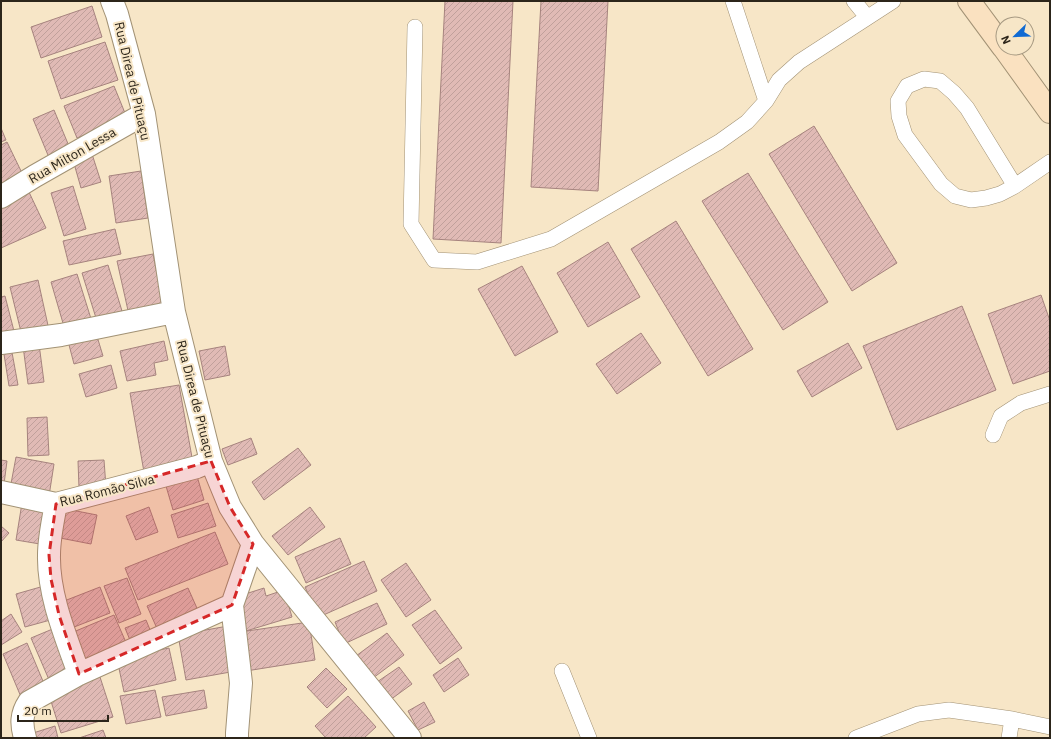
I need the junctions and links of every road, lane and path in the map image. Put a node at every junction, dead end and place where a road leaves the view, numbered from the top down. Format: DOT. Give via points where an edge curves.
graph roads {
  1 [pos="112,1"];
  2 [pos="733,1"];
  3 [pos="854,1"];
  4 [pos="893,1"];
  5 [pos="969,1"];
  6 [pos="867,17"];
  7 [pos="415,27"];
  8 [pos="995,36"];
  9 [pos="1010,56"];
  10 [pos="1047,100"];
  11 [pos="766,101"];
  12 [pos="144,114"];
  13 [pos="1050,162"];
  14 [pos="1015,186"];
  15 [pos="1,197"];
  16 [pos="174,312"];
  17 [pos="1,343"];
  18 [pos="1050,394"];
  19 [pos="993,435"];
  20 [pos="211,460"];
  21 [pos="1,492"];
  22 [pos="56,504"];
  23 [pos="253,544"];
  24 [pos="232,605"];
  25 [pos="562,671"];
  26 [pos="79,674"];
  27 [pos="1012,719"];
  28 [pos="1050,727"];
  29 [pos="25,738"];
  30 [pos="237,738"];
  31 [pos="410,738"];
  32 [pos="588,738"];
  33 [pos="856,738"];
  34 [pos="1009,738"];
  1 -- 12 [label="street, Rua Direa de Pituaçu"];
  2 -- 11 [label="lane"];
  3 -- 6 [label="lane"];
  4 -- 6 [label="lane"];
  5 -- 8 [label="main road"];
  6 -- 11 [label="lane" via="799,62 779,80"];
  7 -- 11 [label="lane" via="411,224 434,260 477,262 551,239 719,142 747,122"];
  9 -- 10 [label="main road"];
  12 -- 15 [label="street, Rua Milton Lessa"];
  12 -- 16 [label="street, Rua Direa de Pituaçu"];
  13 -- 14 [label="lane"];
  14 -- 14 [label="lane" via="1000,194 971,200 955,196 941,184 905,135 898,116 898,101 907,86 924,79 940,82 954,93 967,108"];
  16 -- 17 [label="street"];
  16 -- 20 [label="street, Rua Direa de Pituaçu"];
  18 -- 19 [label="lane" via="1021,403 1001,416"];
  20 -- 22 [label="street, Rua Romão Silva" via="197,467"];
  20 -- 23 [label="street, Rua Direa de Pituaçu" via="230,507"];
  21 -- 22 [label="street, Rua Romão Silva"];
  22 -- 26 [label="street" via="48,555 51,579 59,615"];
  23 -- 24 [label="street"];
  23 -- 31 [label="street, Rua Direa de Pituaçu"];
  24 -- 26 [label="street"];
  24 -- 30 [label="street" via="241,683"];
  25 -- 32 [label="lane"];
  26 -- 29 [label="street" via="29,702 22,718"];
  27 -- 28 [label="lane"];
  27 -- 33 [label="lane" via="949,710 918,714"];
  27 -- 34 [label="lane"];
}
